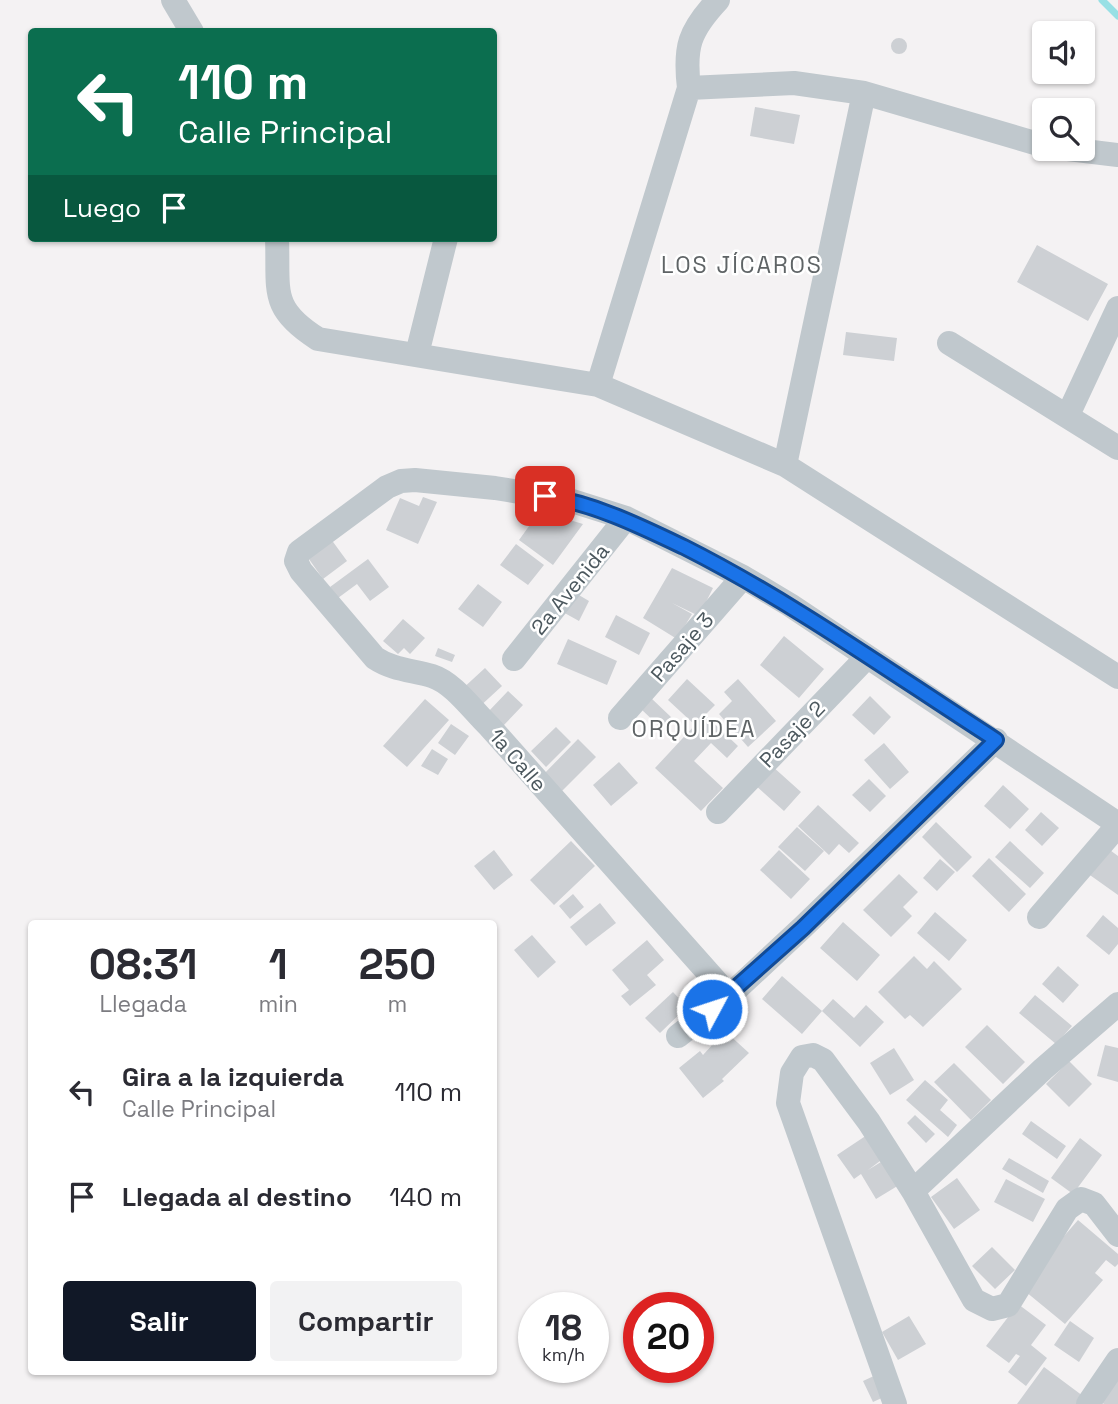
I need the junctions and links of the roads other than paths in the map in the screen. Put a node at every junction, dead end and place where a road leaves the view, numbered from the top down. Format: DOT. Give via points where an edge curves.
graph roads {
  1 [pos="173,0"];
  2 [pos="718,0"];
  3 [pos="189,28"];
  4 [pos="689,88"];
  5 [pos="864,93"];
  6 [pos="1032,142"];
  7 [pos="1095,152"];
  8 [pos="1118,155"];
  9 [pos="277,242"];
  10 [pos="445,242"];
  11 [pos="1118,308"];
  12 [pos="950,343"];
  13 [pos="417,354"];
  14 [pos="598,385"];
  15 [pos="1068,415"];
  16 [pos="1118,448"];
  17 [pos="785,466"];
  18 [pos="626,518"];
  19 [pos="743,577"];
  20 [pos="867,657"];
  21 [pos="514,659"];
  22 [pos="1118,677"];
  23 [pos="620,718"];
  24 [pos="996,740"];
  25 [pos="718,813"];
  26 [pos="1118,825"];
  27 [pos="1039,917"];
  28 [pos="729,996"];
  29 [pos="1118,1004"];
  30 [pos="678,1036"];
  31 [pos="913,1191"];
  32 [pos="1118,1235"];
  33 [pos="1118,1360"];
  34 [pos="895,1404"];
  35 [pos="1087,1404"];
  1 -- 3 [label="street"];
  2 -- 4 [label="street" via="700,19 688,44"];
  4 -- 5 [label="street" via="794,83"];
  4 -- 14 [label="street"];
  5 -- 6 [label="street"];
  5 -- 17 [label="street"];
  7 -- 8 [label="street"];
  9 -- 13 [label="street" via="279,300 293,322 318,339"];
  10 -- 13 [label="street"];
  11 -- 15 [label="street"];
  12 -- 15 [label="street"];
  13 -- 14 [label="street"];
  14 -- 17 [label="street"];
  15 -- 16 [label="street"];
  17 -- 22 [label="street"];
  18 -- 19 [label="street"];
  18 -- 21 [label="street, 2a Avenida"];
  18 -- 28 [label="street, 1a Calle" via="569,500 415,480 387,487 299,552 296,561 375,658 446,684 489,726"];
  19 -- 20 [label="street"];
  19 -- 23 [label="street, Pasaje 3"];
  20 -- 24 [label="street"];
  20 -- 25 [label="street, Pasaje 2"];
  24 -- 26 [label="street"];
  24 -- 28 [label="street"];
  26 -- 27 [label="street"];
  28 -- 30 [label="street"];
  29 -- 31 [label="street"];
  31 -- 32 [label="street" via="974,1300 992,1309 1008,1305 1067,1209 1081,1199 1094,1204"];
  31 -- 34 [label="street" via="823,1060 813,1055 802,1057 792,1073 788,1103"];
  33 -- 35 [label="street"];
}
